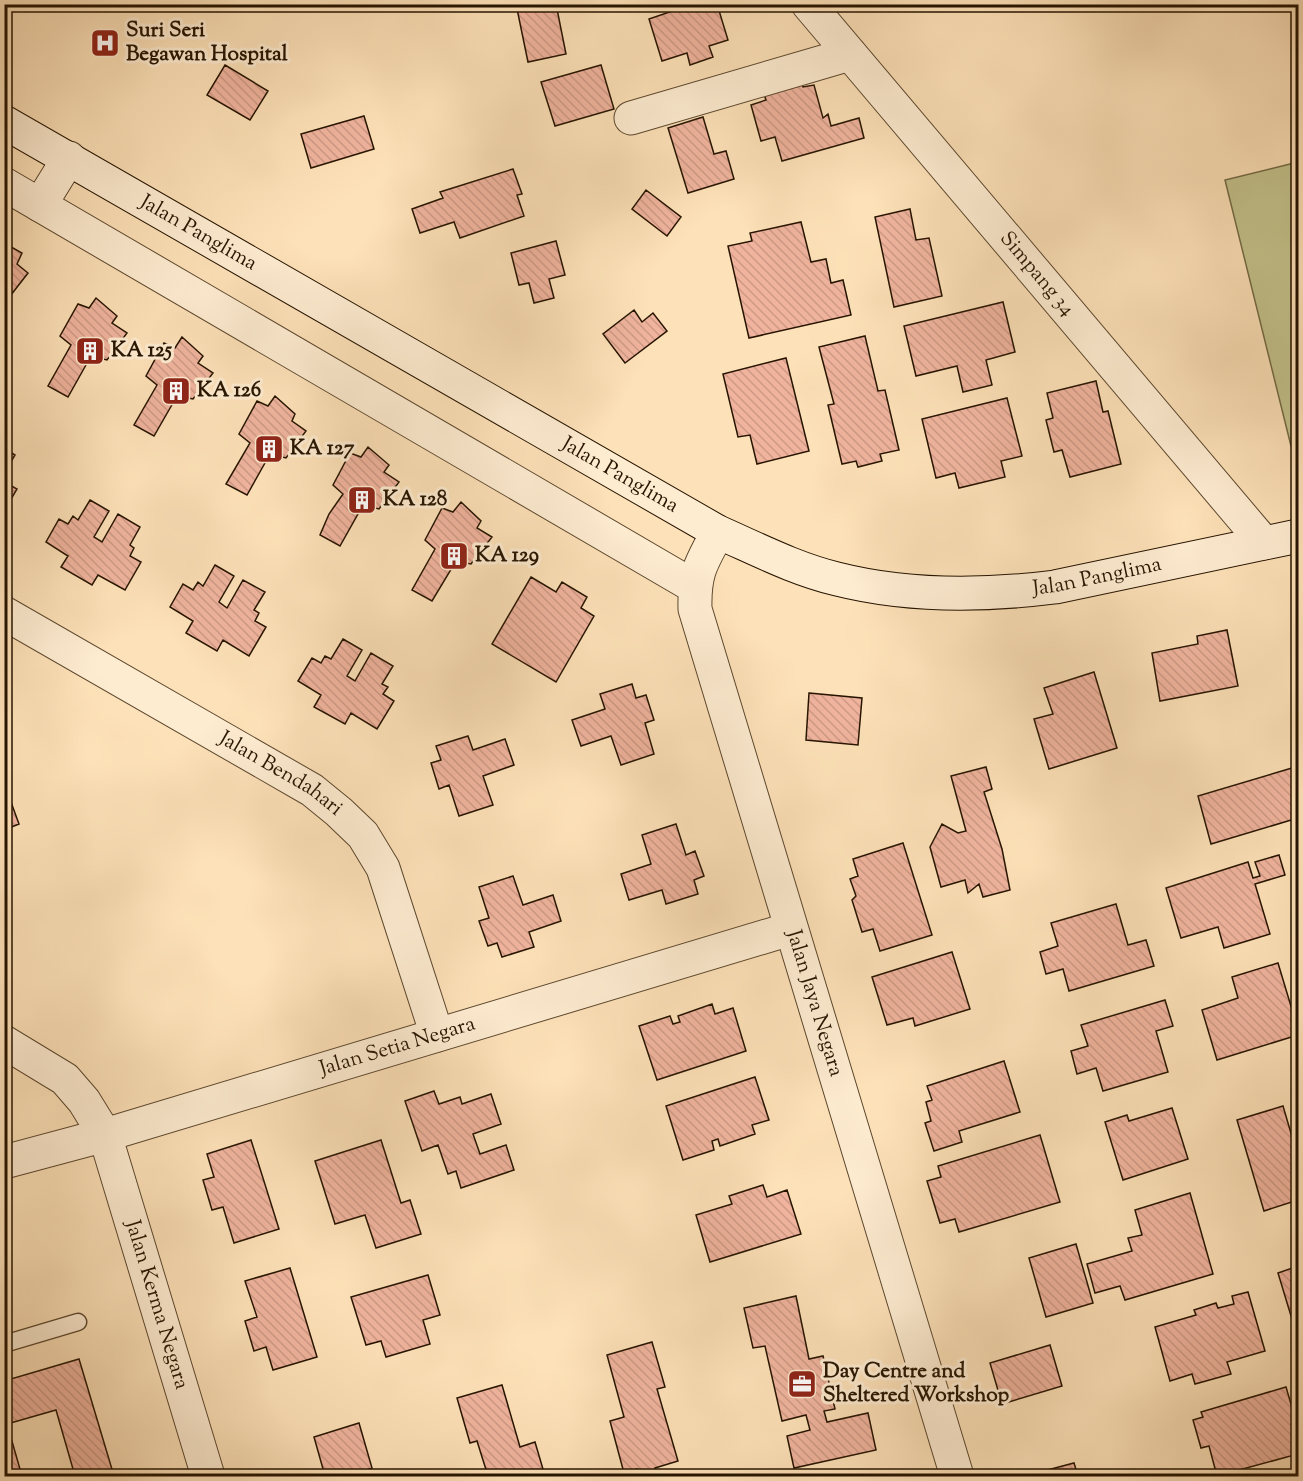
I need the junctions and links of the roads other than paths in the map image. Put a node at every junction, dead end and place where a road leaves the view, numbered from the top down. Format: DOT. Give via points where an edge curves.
graph roads {
  1 [pos="808,4"];
  2 [pos="850,54"];
  3 [pos="631,118"];
  4 [pos="4,122"];
  5 [pos="69,158"];
  6 [pos="4,184"];
  7 [pos="40,205"];
  8 [pos="718,532"];
  9 [pos="1299,536"];
  10 [pos="1264,543"];
  11 [pos="695,587"];
  12 [pos="4,613"];
  13 [pos="790,929"];
  14 [pos="437,1035"];
  15 [pos="4,1042"];
  16 [pos="105,1135"];
  17 [pos="4,1162"];
  18 [pos="78,1322"];
  19 [pos="4,1344"];
  20 [pos="208,1476"];
  21 [pos="957,1476"];
  1 -- 2 [label="street, Simpang 34"];
  2 -- 3 [label="street"];
  2 -- 10 [label="street, Simpang 34"];
  4 -- 5 [label="street, Jalan Panglima"];
  5 -- 7 [label="street"];
  5 -- 8 [label="street, Jalan Panglima"];
  6 -- 7 [label="street"];
  7 -- 11 [label="street"];
  8 -- 10 [label="street, Jalan Panglima" via="785,562 837,579 891,589 982,594 1055,587"];
  8 -- 11 [label="street, Jalan Jaya Negara" via="699,566"];
  9 -- 10 [label="street, Jalan Panglima"];
  11 -- 13 [label="street, Jalan Jaya Negara" via="695,609"];
  12 -- 14 [label="street, Jalan Bendahari" via="312,790 363,835 383,868"];
  13 -- 14 [label="street, Jalan Setia Negara"];
  13 -- 21 [label="street, Jalan Jaya Negara"];
  14 -- 16 [label="street, Jalan Setia Negara"];
  15 -- 16 [label="street, Jalan Kerma Negara" via="65,1079"];
  16 -- 17 [label="street, Jalan Setia Negara"];
  16 -- 20 [label="street, Jalan Kerma Negara"];
  18 -- 19 [label="lane"];
}
